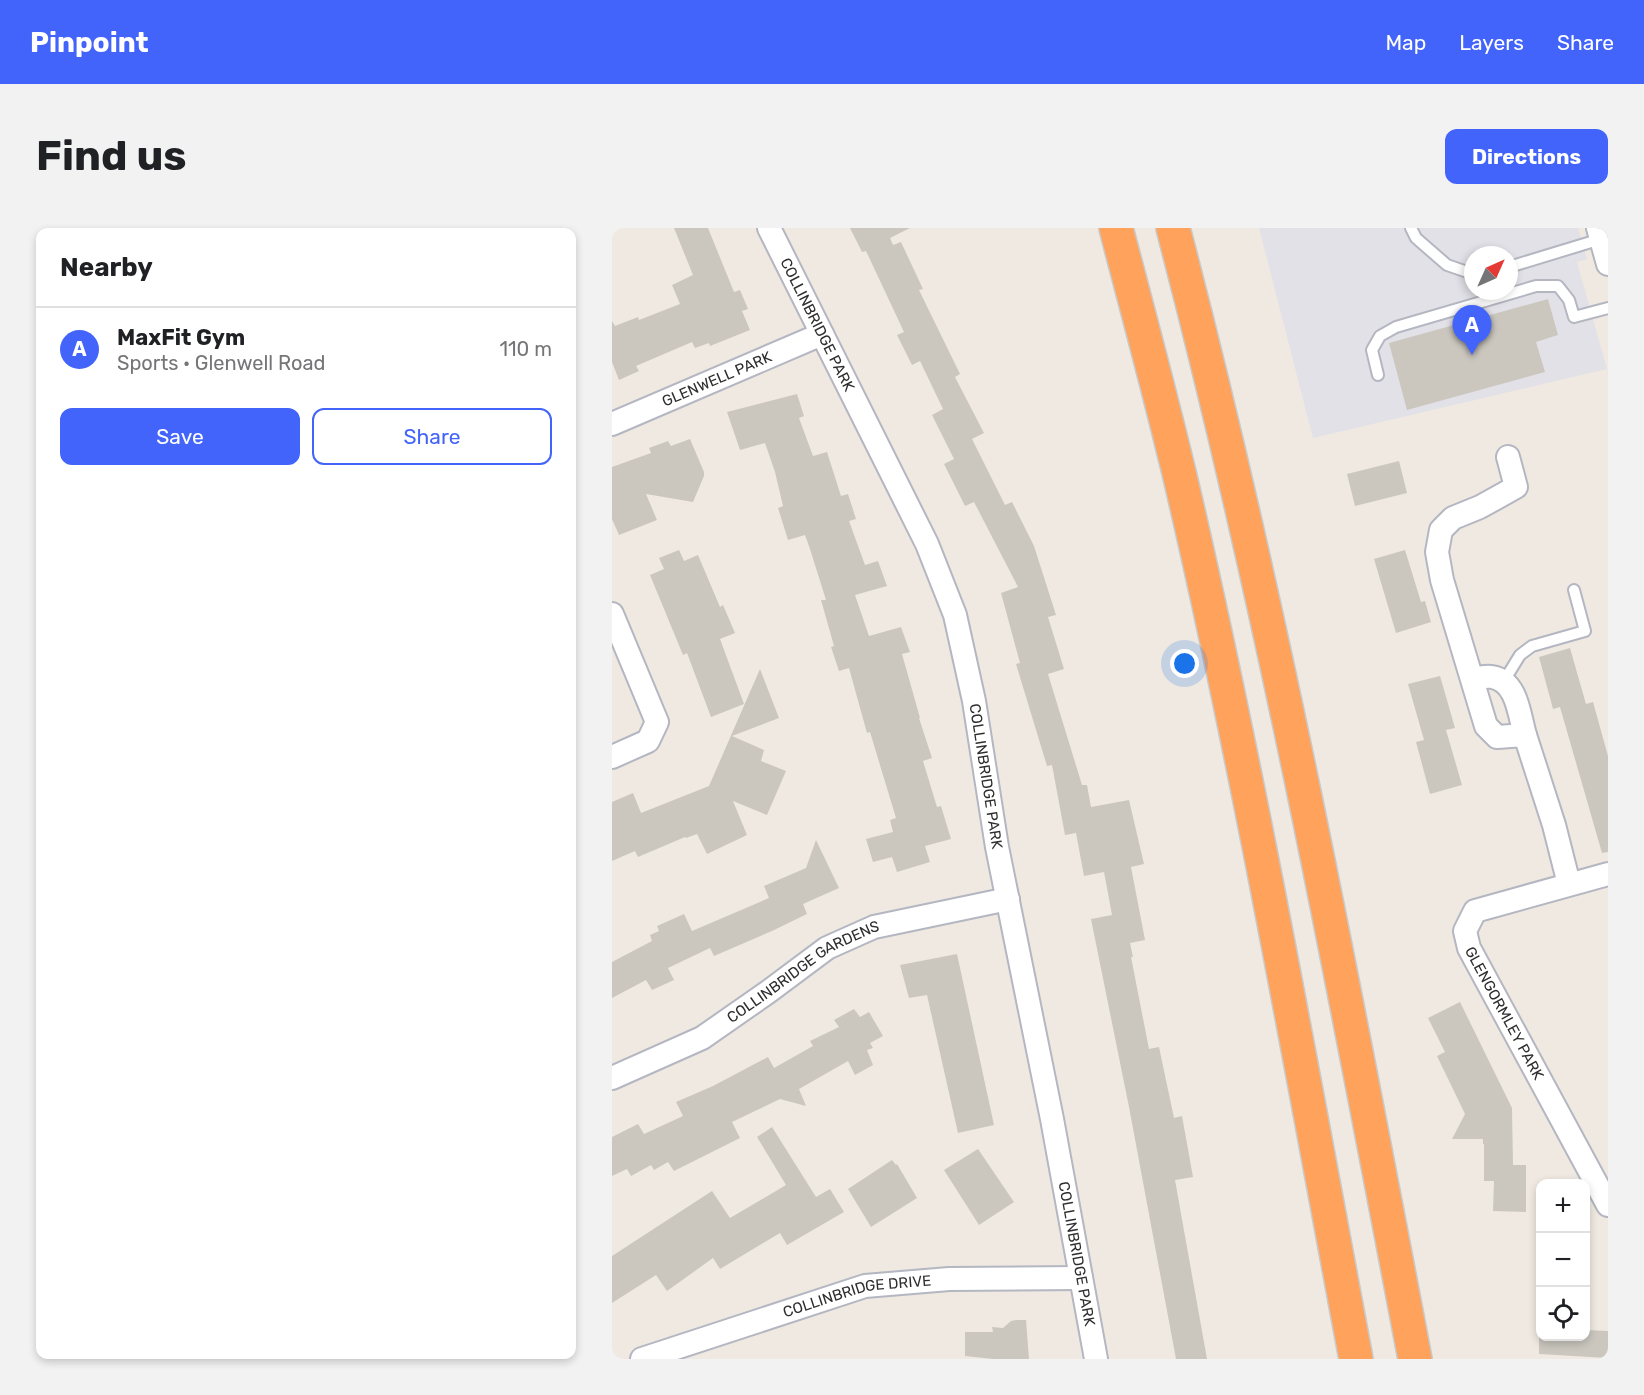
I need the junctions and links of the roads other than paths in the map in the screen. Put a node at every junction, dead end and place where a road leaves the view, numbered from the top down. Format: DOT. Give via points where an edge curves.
graph roads {
  1 [pos="769,228"];
  2 [pos="1116,228"];
  3 [pos="1173,228"];
  4 [pos="1411,228"];
  5 [pos="1604,246"];
  6 [pos="1518,265"];
  7 [pos="1464,271"];
  8 [pos="1608,308"];
  9 [pos="822,334"];
  10 [pos="1378,375"];
  11 [pos="612,424"];
  12 [pos="1508,457"];
  13 [pos="1574,590"];
  14 [pos="612,614"];
  15 [pos="1473,678"];
  16 [pos="1504,681"];
  17 [pos="1525,735"];
  18 [pos="612,757"];
  19 [pos="1608,874"];
  20 [pos="1569,885"];
  21 [pos="1008,899"];
  22 [pos="612,1078"];
  23 [pos="1606,1196"];
  24 [pos="1081,1278"];
  25 [pos="642,1359"];
  26 [pos="1096,1359"];
  27 [pos="1356,1359"];
  28 [pos="1415,1359"];
  1 -- 9 [label="street, COLLINBRIDGE PARK"];
  2 -- 27 [label="highway" via="1181,480 1229,698"];
  3 -- 28 [label="highway" via="1262,594"];
  4 -- 7 [label="lane" via="1416,238 1447,265"];
  5 -- 6 [label="lane"];
  8 -- 10 [label="lane" via="1574,317 1569,300 1558,286 1536,286 1396,327 1380,336 1372,350"];
  9 -- 11 [label="street, GLENWELL PARK"];
  9 -- 21 [label="street, COLLINBRIDGE PARK" via="927,544 955,615"];
  12 -- 15 [label="street" via="1516,487 1453,518 1441,530 1437,552"];
  13 -- 16 [label="lane" via="1586,631 1532,646 1520,655"];
  14 -- 18 [label="street" via="657,722 648,741"];
  15 -- 16 [label="street"];
  15 -- 17 [label="street" via="1486,726 1497,737"];
  16 -- 17 [label="street" via="1514,698"];
  17 -- 20 [label="street"];
  19 -- 20 [label="street, GLENGORMLEY PARK"];
  20 -- 23 [label="street, GLENGORMLEY PARK" via="1475,911 1465,931 1469,948"];
  21 -- 22 [label="street, COLLINBRIDGE GARDENS" via="874,927 827,948 702,1038"];
  21 -- 24 [label="street, COLLINBRIDGE PARK"];
  24 -- 25 [label="street, COLLINBRIDGE DRIVE" via="949,1279 865,1286"];
  24 -- 26 [label="street, COLLINBRIDGE PARK"];
}
